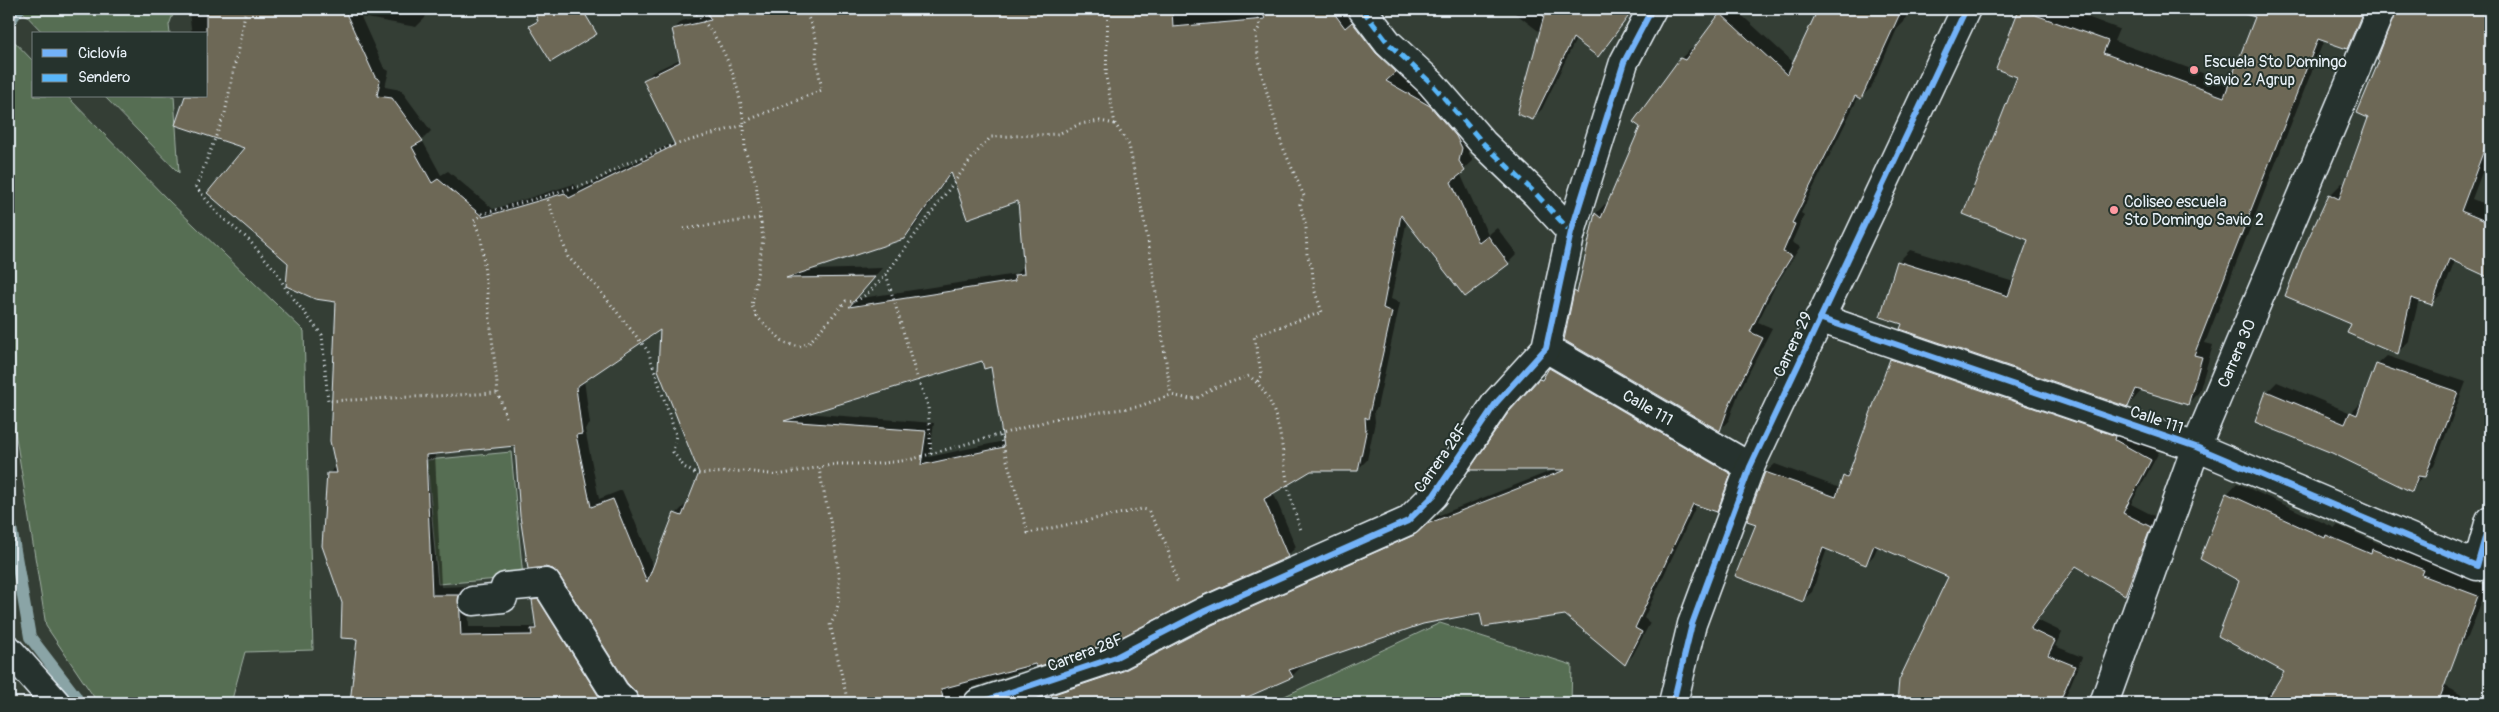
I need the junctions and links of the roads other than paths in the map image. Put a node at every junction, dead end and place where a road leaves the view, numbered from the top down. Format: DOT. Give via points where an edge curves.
graph roads {
  1 [pos="1362,9"];
  2 [pos="1652,9"];
  3 [pos="1966,9"];
  4 [pos="2381,9"];
  5 [pos="1571,232"];
  6 [pos="1819,318"];
  7 [pos="1546,348"];
  8 [pos="2196,447"];
  9 [pos="1750,467"];
  10 [pos="2490,520"];
  11 [pos="473,601"];
  12 [pos="9,650"];
  13 [pos="56,703"];
  14 [pos="626,703"];
  15 [pos="978,703"];
  16 [pos="1673,703"];
  17 [pos="2104,703"];
  1 -- 5 [label="street" via="1388,43 1431,83 1483,143"];
  2 -- 5 [label="street" via="1624,62"];
  3 -- 6 [label="street, Carrera 29"];
  4 -- 8 [label="street, Carrera 30"];
  5 -- 7 [label="street"];
  6 -- 8 [label="street, Calle 111"];
  6 -- 9 [label="street, Carrera 29"];
  7 -- 9 [label="street, Calle 111"];
  7 -- 15 [label="street, Carrera 28F" via="1496,403 1434,495 1408,521 1315,560 1116,656"];
  8 -- 10 [label="street, Calle 111" via="2477,566"];
  8 -- 17 [label="street, Carrera 30"];
  9 -- 16 [label="street, Carrera 29" via="1692,624"];
  11 -- 14 [label="street" via="503,598 505,587 546,583 615,693"];
  12 -- 13 [label="street"];
}
